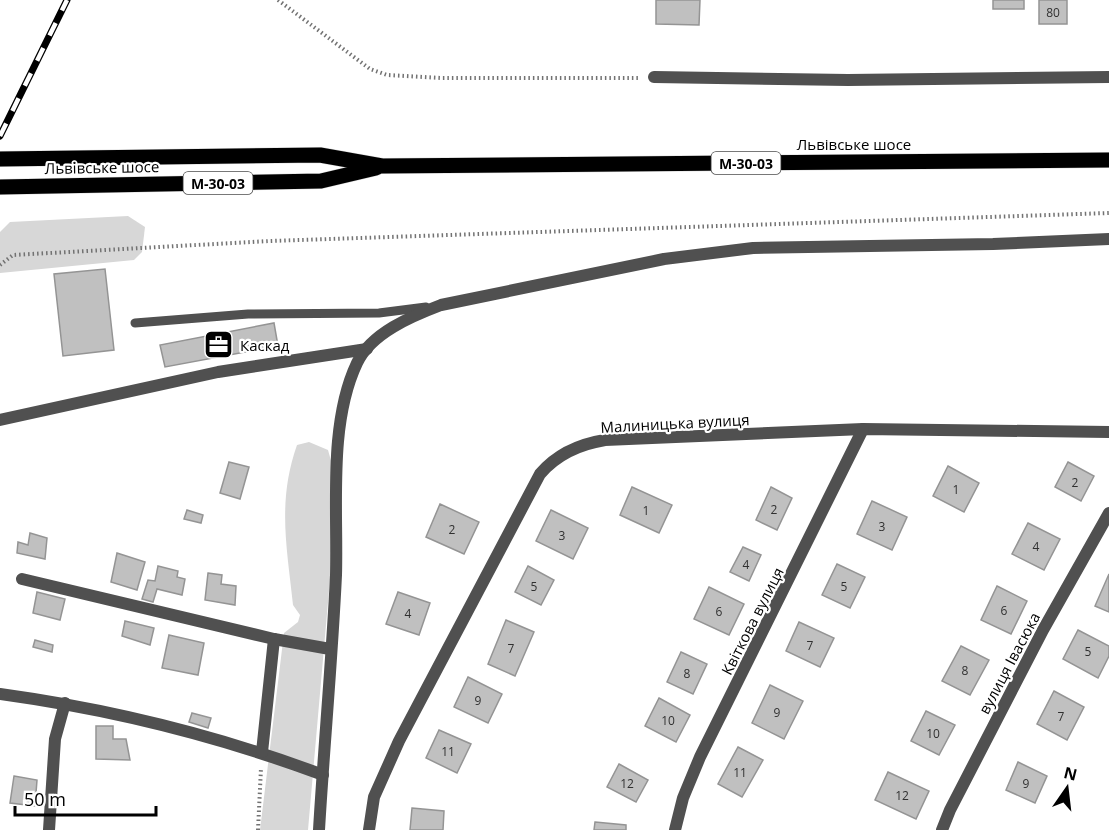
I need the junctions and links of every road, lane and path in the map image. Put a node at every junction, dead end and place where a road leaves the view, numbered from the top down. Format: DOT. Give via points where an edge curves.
graph roads {
  1 [pos="278,0"];
  2 [pos="654,77"];
  3 [pos="1109,77"];
  4 [pos="0,159"];
  5 [pos="1109,160"];
  6 [pos="382,166"];
  7 [pos="0,187"];
  8 [pos="1109,213"];
  9 [pos="1109,239"];
  10 [pos="0,265"];
  11 [pos="441,305"];
  12 [pos="135,323"];
  13 [pos="367,349"];
  14 [pos="0,420"];
  15 [pos="863,429"];
  16 [pos="1109,432"];
  17 [pos="1109,513"];
  18 [pos="22,579"];
  19 [pos="274,639"];
  20 [pos="330,649"];
  21 [pos="0,694"];
  22 [pos="65,703"];
  23 [pos="262,752"];
  24 [pos="322,775"];
  25 [pos="49,830"];
  26 [pos="258,830"];
  27 [pos="319,830"];
  28 [pos="369,830"];
  29 [pos="675,830"];
  30 [pos="942,830"];
  1 -- 2 [label="path" via="370,69 387,75"];
  2 -- 3 [label="street"];
  4 -- 6 [label="main road, Львівське шосе / М-30-03" via="320,155"];
  5 -- 6 [label="main road, Львівське шосе / М-30-03"];
  6 -- 7 [label="main road, Львівське шосе / М-30-03" via="321,181"];
  8 -- 10 [label="path" via="270,241 13,255"];
  9 -- 11 [label="street" via="753,248 664,259"];
  11 -- 12 [label="lane" via="379,313 248,314"];
  11 -- 13 [label="street" via="411,317"];
  13 -- 14 [label="street" via="218,372"];
  13 -- 20 [label="street" via="357,362 344,400"];
  15 -- 16 [label="street, Малиницька вулиця"];
  15 -- 28 [label="street, Малиницька вулиця" via="605,440 580,444 547,466 399,741 374,797"];
  15 -- 29 [label="street, Квіткова вулиця" via="700,757"];
  17 -- 30 [label="street, вулиця Івасюка" via="1043,630"];
  18 -- 19 [label="street"];
  19 -- 20 [label="street"];
  19 -- 23 [label="street"];
  20 -- 24 [label="street" via="330,703"];
  21 -- 22 [label="street"];
  22 -- 23 [label="street"];
  22 -- 25 [label="street" via="55,739"];
  23 -- 24 [label="street"];
  23 -- 26 [label="path"];
  24 -- 27 [label="street"];
}
